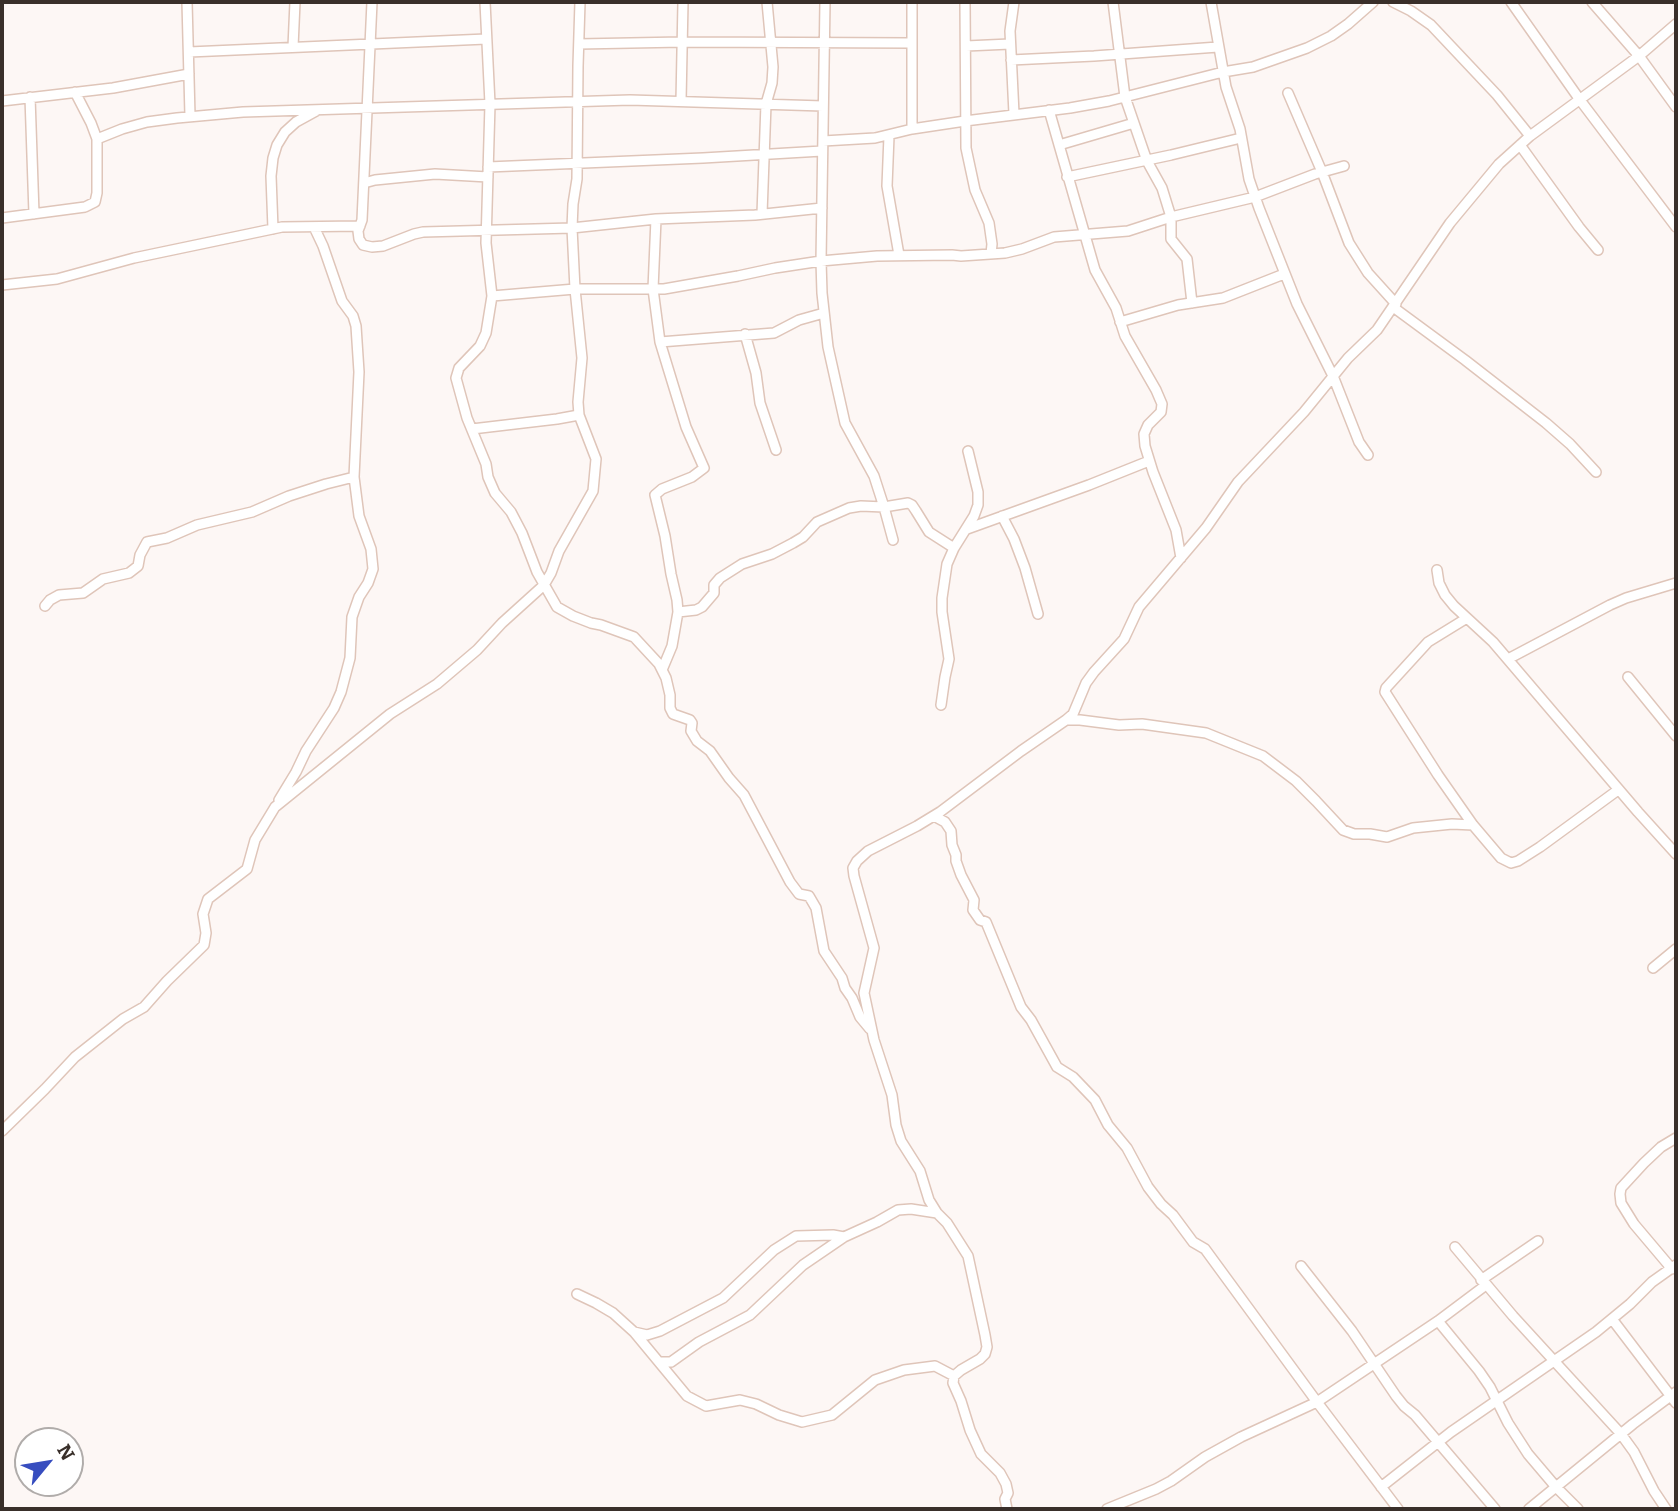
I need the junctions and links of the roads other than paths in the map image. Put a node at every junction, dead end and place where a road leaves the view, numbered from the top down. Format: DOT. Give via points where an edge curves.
graph roads {
  1 [pos="187,2"];
  2 [pos="295,2"];
  3 [pos="372,2"];
  4 [pos="485,2"];
  5 [pos="580,2"];
  6 [pos="682,2"];
  7 [pos="767,2"];
  8 [pos="825,2"];
  9 [pos="912,2"];
  10 [pos="965,2"];
  11 [pos="1014,2"];
  12 [pos="1113,2"];
  13 [pos="1211,2"];
  14 [pos="1373,2"];
  15 [pos="1394,2"];
  16 [pos="1511,2"];
  17 [pos="1592,2"];
  18 [pos="1676,24"];
  19 [pos="486,39"];
  20 [pos="682,42"];
  21 [pos="370,43"];
  22 [pos="770,43"];
  23 [pos="824,43"];
  24 [pos="911,43"];
  25 [pos="579,44"];
  26 [pos="1010,44"];
  27 [pos="966,46"];
  28 [pos="293,47"];
  29 [pos="1218,47"];
  30 [pos="189,52"];
  31 [pos="1119,55"];
  32 [pos="1639,56"];
  33 [pos="1011,60"];
  34 [pos="1223,72"];
  35 [pos="189,74"];
  36 [pos="75,92"];
  37 [pos="1289,93"];
  38 [pos="30,97"];
  39 [pos="1125,97"];
  40 [pos="1580,100"];
  41 [pos="2,101"];
  42 [pos="681,101"];
  43 [pos="577,102"];
  44 [pos="490,104"];
  45 [pos="766,104"];
  46 [pos="823,106"];
  47 [pos="1676,107"];
  48 [pos="366,109"];
  49 [pos="318,110"];
  50 [pos="1049,110"];
  51 [pos="1014,114"];
  52 [pos="190,116"];
  53 [pos="965,121"];
  54 [pos="1133,124"];
  55 [pos="912,129"];
  56 [pos="889,136"];
  57 [pos="1530,136"];
  58 [pos="1241,138"];
  59 [pos="97,139"];
  60 [pos="1059,145"];
  61 [pos="1520,145"];
  62 [pos="822,146"];
  63 [pos="763,154"];
  64 [pos="1147,160"];
  65 [pos="577,164"];
  66 [pos="1345,166"];
  67 [pos="488,167"];
  68 [pos="1322,172"];
  69 [pos="488,177"];
  70 [pos="1067,177"];
  71 [pos="364,183"];
  72 [pos="1255,197"];
  73 [pos="821,208"];
  74 [pos="34,214"];
  75 [pos="762,214"];
  76 [pos="1171,217"];
  77 [pos="2,218"];
  78 [pos="656,219"];
  79 [pos="360,226"];
  80 [pos="314,227"];
  81 [pos="1676,227"];
  82 [pos="572,228"];
  83 [pos="273,229"];
  84 [pos="487,231"];
  85 [pos="1084,234"];
  86 [pos="1598,250"];
  87 [pos="991,254"];
  88 [pos="899,255"];
  89 [pos="821,261"];
  90 [pos="1284,274"];
  91 [pos="2,285"];
  92 [pos="575,289"];
  93 [pos="653,289"];
  94 [pos="492,296"];
  95 [pos="1192,303"];
  96 [pos="1395,306"];
  97 [pos="824,313"];
  98 [pos="1120,322"];
  99 [pos="745,334"];
  100 [pos="660,342"];
  101 [pos="1333,376"];
  102 [pos="579,415"];
  103 [pos="472,429"];
  104 [pos="776,450"];
  105 [pos="968,451"];
  106 [pos="1368,455"];
  107 [pos="1149,461"];
  108 [pos="1596,472"];
  109 [pos="354,477"];
  110 [pos="884,507"];
  111 [pos="1002,516"];
  112 [pos="967,530"];
  113 [pos="893,540"];
  114 [pos="954,548"];
  115 [pos="1181,558"];
  116 [pos="1437,570"];
  117 [pos="1676,583"];
  118 [pos="544,585"];
  119 [pos="45,606"];
  120 [pos="678,612"];
  121 [pos="1038,614"];
  122 [pos="1466,618"];
  123 [pos="1508,659"];
  124 [pos="662,670"];
  125 [pos="1628,677"];
  126 [pos="941,705"];
  127 [pos="1066,720"];
  128 [pos="1676,736"];
  129 [pos="1618,790"];
  130 [pos="275,807"];
  131 [pos="934,816"];
  132 [pos="1473,825"];
  133 [pos="1675,851"];
  134 [pos="1676,949"];
  135 [pos="1653,968"];
  136 [pos="872,1033"];
  137 [pos="2,1131"];
  138 [pos="1676,1138"];
  139 [pos="937,1213"];
  140 [pos="844,1237"];
  141 [pos="1538,1241"];
  142 [pos="1455,1247"];
  143 [pos="1301,1265"];
  144 [pos="1674,1267"];
  145 [pos="1484,1282"];
  146 [pos="577,1294"];
  147 [pos="1612,1319"];
  148 [pos="1438,1321"];
  149 [pos="634,1332"];
  150 [pos="1554,1361"];
  151 [pos="659,1362"];
  152 [pos="1375,1364"];
  153 [pos="954,1376"];
  154 [pos="1674,1397"];
  155 [pos="1496,1401"];
  156 [pos="1317,1402"];
  157 [pos="1620,1434"];
  158 [pos="1438,1442"];
  159 [pos="1381,1487"];
  160 [pos="1556,1487"];
  161 [pos="1007,1509"];
  162 [pos="1107,1509"];
  163 [pos="1398,1509"];
  164 [pos="1495,1509"];
  165 [pos="1530,1509"];
  166 [pos="1578,1509"];
  167 [pos="1666,1509"];
  1 -- 30 [label="street"];
  2 -- 28 [label="street"];
  3 -- 21 [label="street"];
  4 -- 19 [label="street"];
  5 -- 25 [label="street"];
  6 -- 20 [label="street"];
  7 -- 22 [label="street"];
  8 -- 23 [label="street"];
  9 -- 24 [label="street"];
  10 -- 27 [label="street"];
  11 -- 26 [label="street"];
  12 -- 31 [label="street"];
  13 -- 29 [label="street"];
  14 -- 34 [label="street" via="1331,36 1307,48"];
  15 -- 57 [label="street" via="1430,25"];
  16 -- 40 [label="street"];
  17 -- 32 [label="street"];
  18 -- 32 [label="street"];
  19 -- 21 [label="street"];
  19 -- 44 [label="street"];
  20 -- 22 [label="street"];
  20 -- 25 [label="street"];
  20 -- 42 [label="street"];
  21 -- 28 [label="street"];
  21 -- 48 [label="street"];
  22 -- 23 [label="street"];
  22 -- 45 [label="street" via="772,83"];
  23 -- 24 [label="street"];
  23 -- 46 [label="street"];
  24 -- 55 [label="street"];
  25 -- 43 [label="street"];
  26 -- 27 [label="street"];
  26 -- 33 [label="street"];
  27 -- 53 [label="street"];
  28 -- 30 [label="street"];
  29 -- 31 [label="street"];
  29 -- 34 [label="street"];
  30 -- 35 [label="street"];
  31 -- 33 [label="street"];
  31 -- 39 [label="street"];
  32 -- 40 [label="street"];
  32 -- 47 [label="street"];
  33 -- 51 [label="street"];
  34 -- 39 [label="street"];
  34 -- 58 [label="street"];
  35 -- 36 [label="street"];
  35 -- 52 [label="street"];
  36 -- 38 [label="street"];
  36 -- 59 [label="street"];
  37 -- 68 [label="street"];
  38 -- 41 [label="street"];
  38 -- 74 [label="street"];
  39 -- 50 [label="street"];
  39 -- 54 [label="street"];
  40 -- 57 [label="street"];
  40 -- 81 [label="street"];
  42 -- 43 [label="street"];
  42 -- 45 [label="street"];
  43 -- 44 [label="street"];
  43 -- 65 [label="street"];
  44 -- 48 [label="street"];
  44 -- 67 [label="street"];
  45 -- 46 [label="street"];
  45 -- 63 [label="street"];
  46 -- 62 [label="street"];
  48 -- 49 [label="street"];
  48 -- 71 [label="street"];
  49 -- 52 [label="street"];
  49 -- 83 [label="street" via="296,122 277,145 271,176"];
  50 -- 51 [label="street"];
  50 -- 60 [label="street"];
  51 -- 53 [label="street"];
  52 -- 59 [label="street" via="147,122"];
  53 -- 55 [label="street"];
  53 -- 87 [label="street" via="971,176 989,223"];
  54 -- 60 [label="street"];
  54 -- 64 [label="street"];
  55 -- 56 [label="street"];
  56 -- 62 [label="street"];
  56 -- 88 [label="street" via="887,186"];
  57 -- 61 [label="street"];
  58 -- 64 [label="street"];
  58 -- 72 [label="street"];
  59 -- 74 [label="street" via="95,202"];
  60 -- 70 [label="street"];
  61 -- 86 [label="street"];
  61 -- 96 [label="street" via="1450,223"];
  62 -- 63 [label="street"];
  62 -- 73 [label="street"];
  63 -- 65 [label="street"];
  63 -- 75 [label="street"];
  64 -- 70 [label="street"];
  64 -- 76 [label="street"];
  65 -- 67 [label="street"];
  65 -- 82 [label="street"];
  66 -- 68 [label="street"];
  67 -- 69 [label="street"];
  68 -- 72 [label="street"];
  68 -- 96 [label="street" via="1349,243"];
  69 -- 71 [label="street" via="435,174"];
  69 -- 84 [label="street"];
  70 -- 85 [label="street"];
  71 -- 79 [label="street"];
  72 -- 76 [label="street"];
  72 -- 90 [label="street"];
  73 -- 75 [label="street"];
  73 -- 89 [label="street"];
  74 -- 77 [label="street"];
  75 -- 78 [label="street"];
  76 -- 85 [label="street" via="1128,231"];
  76 -- 95 [label="street" via="1171,239 1186,259"];
  78 -- 82 [label="street"];
  78 -- 93 [label="street"];
  79 -- 80 [label="street"];
  79 -- 84 [label="street" via="359,239 372,247 424,232"];
  80 -- 83 [label="street"];
  80 -- 109 [label="street" via="356,326 359,372"];
  82 -- 84 [label="street"];
  82 -- 92 [label="street"];
  83 -- 91 [label="street" via="57,279"];
  84 -- 94 [label="street"];
  85 -- 87 [label="street"];
  85 -- 98 [label="street"];
  87 -- 88 [label="street"];
  88 -- 89 [label="street"];
  89 -- 93 [label="street"];
  89 -- 97 [label="street"];
  90 -- 95 [label="street" via="1223,298"];
  90 -- 101 [label="street"];
  92 -- 93 [label="street"];
  92 -- 94 [label="street"];
  92 -- 102 [label="street" via="582,358"];
  93 -- 100 [label="street"];
  94 -- 103 [label="street" via="486,333 456,378"];
  95 -- 98 [label="street"];
  96 -- 101 [label="street"];
  96 -- 108 [label="street" via="1546,423"];
  97 -- 99 [label="street" via="774,333"];
  97 -- 110 [label="street" via="845,423 874,476"];
  98 -- 107 [label="street" via="1162,404 1144,435"];
  99 -- 100 [label="street"];
  99 -- 104 [label="street"];
  100 -- 120 [label="street" via="704,468 655,495"];
  101 -- 106 [label="street"];
  101 -- 115 [label="street" via="1238,482"];
  102 -- 103 [label="street"];
  102 -- 118 [label="street" via="596,459 593,491"];
  103 -- 118 [label="street" via="495,493 511,512"];
  105 -- 112 [label="street" via="978,505"];
  107 -- 111 [label="street"];
  107 -- 115 [label="street" via="1176,530"];
  109 -- 119 [label="street" via="147,542 138,566 129,573 103,579 83,593 59,595"];
  109 -- 130 [label="street" via="373,569 352,617 350,658 341,692"];
  110 -- 113 [label="street"];
  110 -- 114 [label="street" via="912,505 929,532"];
  110 -- 120 [label="street" via="849,508 817,522 793,543 720,578 702,607"];
  111 -- 112 [label="street"];
  111 -- 121 [label="street" via="1025,568"];
  112 -- 114 [label="street"];
  114 -- 126 [label="street" via="942,598 950,659"];
  115 -- 127 [label="street" via="1139,607 1124,639 1086,683"];
  116 -- 122 [label="street" via="1445,595"];
  117 -- 123 [label="street" via="1610,605"];
  118 -- 124 [label="street" via="557,607 634,638"];
  118 -- 130 [label="street" via="437,684 368,731"];
  120 -- 124 [label="street"];
  122 -- 123 [label="street"];
  122 -- 132 [label="street" via="1428,642 1385,692"];
  123 -- 129 [label="street"];
  124 -- 136 [label="street" via="673,715 690,720 697,741 744,795 790,882 799,894 809,896 816,908 824,951"];
  125 -- 128 [label="street"];
  127 -- 131 [label="street"];
  127 -- 132 [label="street" via="1206,733 1263,756 1296,781 1343,830 1354,834 1387,837 1413,828"];
  129 -- 132 [label="street" via="1540,848 1511,863"];
  129 -- 133 [label="street"];
  130 -- 137 [label="street" via="255,840 247,869 208,899 203,914 204,945 144,1007 75,1057"];
  131 -- 136 [label="street" via="868,851 853,868 874,948 864,993"];
  131 -- 156 [label="street" via="951,831 973,910 986,922 1021,1007 1057,1067 1095,1100 1148,1187 1192,1242 1205,1250"];
  134 -- 135 [label="street"];
  136 -- 139 [label="street" via="901,1141 920,1171"];
  138 -- 144 [label="street" via="1644,1163 1620,1194 1634,1224"];
  139 -- 140 [label="street" via="898,1210"];
  139 -- 153 [label="street" via="968,1256 987,1347 981,1359"];
  140 -- 149 [label="street" via="796,1236 774,1250 723,1298 660,1331"];
  140 -- 151 [label="street" via="803,1265 750,1315 671,1362"];
  141 -- 145 [label="street"];
  142 -- 145 [label="street"];
  143 -- 152 [label="street"];
  144 -- 147 [label="street"];
  145 -- 148 [label="street"];
  145 -- 150 [label="street"];
  146 -- 149 [label="street" via="614,1313"];
  147 -- 150 [label="street"];
  147 -- 154 [label="street"];
  148 -- 152 [label="street"];
  148 -- 155 [label="street" via="1479,1371"];
  149 -- 151 [label="street"];
  150 -- 155 [label="street"];
  150 -- 157 [label="street"];
  151 -- 153 [label="street" via="687,1396 706,1406 740,1400 802,1422 832,1415 875,1381 904,1370 935,1366"];
  152 -- 156 [label="street"];
  152 -- 158 [label="street" via="1404,1406"];
  153 -- 161 [label="street" via="981,1454 1006,1484"];
  154 -- 157 [label="street"];
  155 -- 158 [label="street"];
  155 -- 160 [label="street" via="1528,1454"];
  156 -- 159 [label="street"];
  156 -- 162 [label="street" via="1241,1437 1156,1489"];
  157 -- 160 [label="street"];
  157 -- 167 [label="street"];
  158 -- 159 [label="street"];
  158 -- 164 [label="street"];
  159 -- 163 [label="street"];
  160 -- 165 [label="street"];
  160 -- 166 [label="street"];
}
